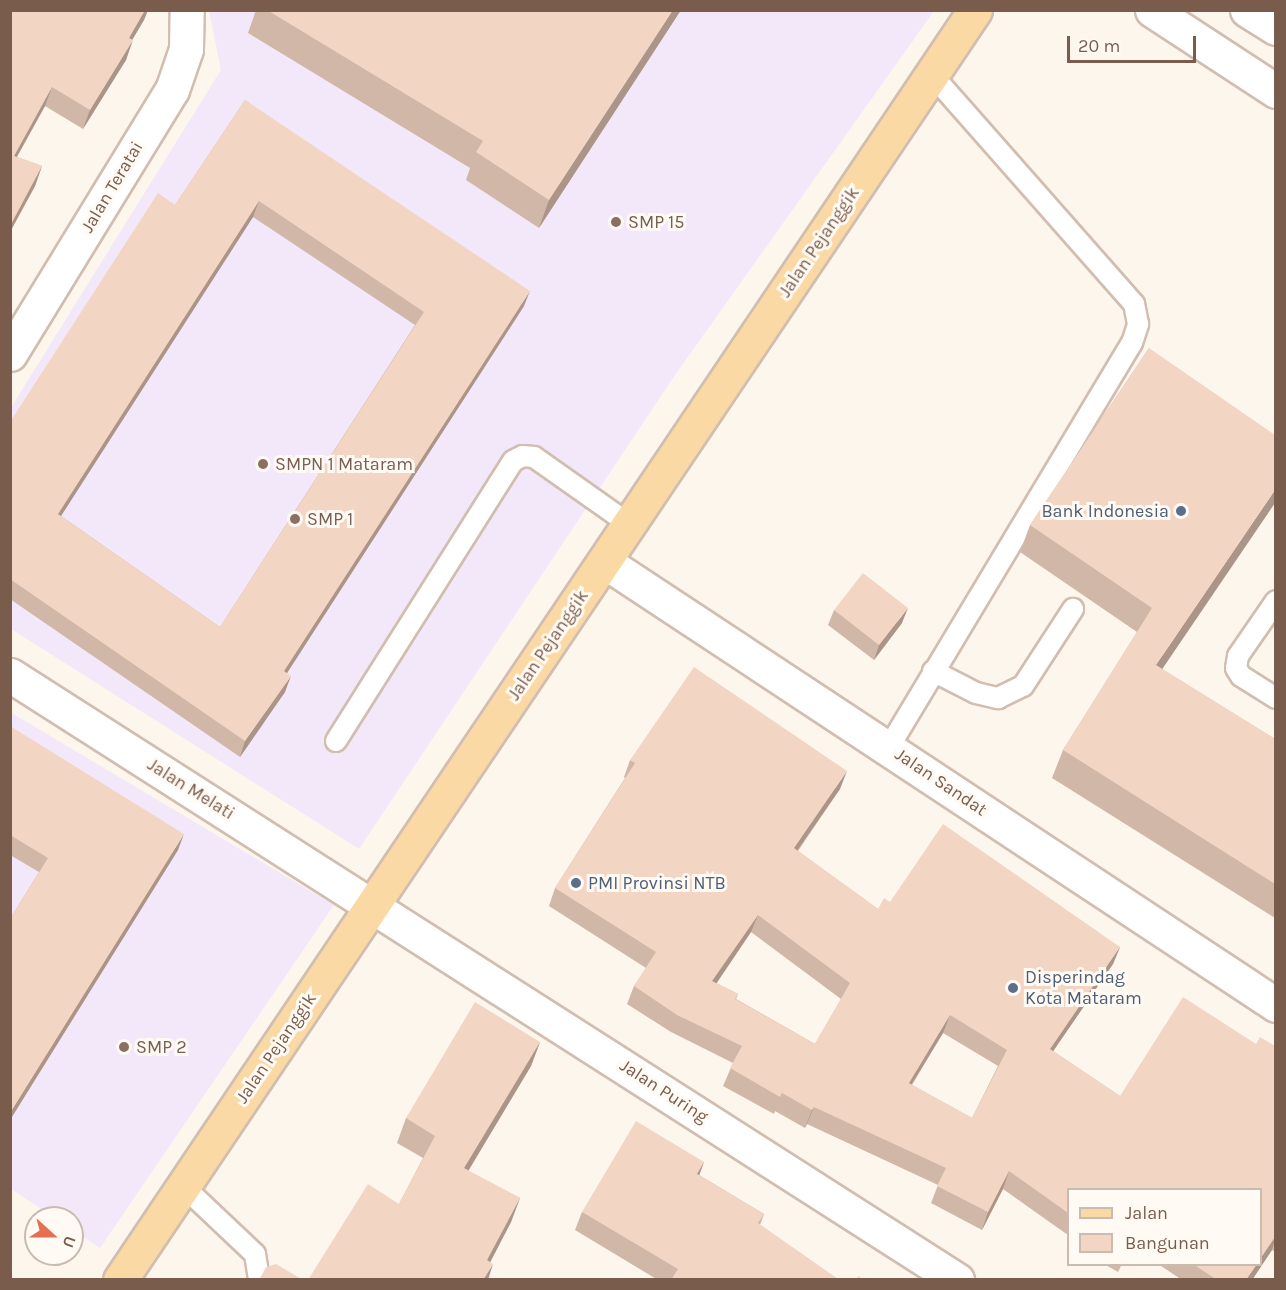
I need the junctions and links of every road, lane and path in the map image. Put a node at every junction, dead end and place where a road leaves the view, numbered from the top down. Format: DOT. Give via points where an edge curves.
graph roads {
  1 [pos="187,10"];
  2 [pos="975,10"];
  3 [pos="1152,10"];
  4 [pos="1247,10"];
  5 [pos="1275,28"];
  6 [pos="932,75"];
  7 [pos="1275,91"];
  8 [pos="10,354"];
  9 [pos="629,524"];
  10 [pos="605,562"];
  11 [pos="1275,601"];
  12 [pos="1073,609"];
  13 [pos="933,671"];
  14 [pos="10,675"];
  15 [pos="1275,698"];
  16 [pos="336,741"];
  17 [pos="888,747"];
  18 [pos="372,903"];
  19 [pos="1275,1005"];
  20 [pos="183,1186"];
  21 [pos="120,1280"];
  22 [pos="259,1280"];
  23 [pos="957,1280"];
  1 -- 8 [label="street, Jalan Teratai" via="186,49 172,90"];
  2 -- 6 [label="main road, Jalan Pejanggik"];
  3 -- 7 [label="street"];
  4 -- 5 [label="street"];
  6 -- 9 [label="main road, Jalan Pejanggik"];
  6 -- 13 [label="lane" via="1134,304 1138,324 1132,343"];
  9 -- 10 [label="main road, Jalan Pejanggik"];
  9 -- 16 [label="lane" via="534,458 524,456 513,461"];
  10 -- 17 [label="street, Jalan Sandat"];
  10 -- 18 [label="main road, Jalan Pejanggik"];
  11 -- 15 [label="lane" via="1238,656 1236,668 1241,676"];
  12 -- 13 [label="lane" via="1023,686 998,698 976,693"];
  13 -- 17 [label="lane"];
  14 -- 18 [label="street, Jalan Melati"];
  17 -- 19 [label="street, Jalan Sandat"];
  18 -- 20 [label="main road, Jalan Pejanggik"];
  18 -- 23 [label="street, Jalan Puring"];
  20 -- 21 [label="main road, Jalan Pejanggik"];
  20 -- 22 [label="lane" via="255,1254"];
}
